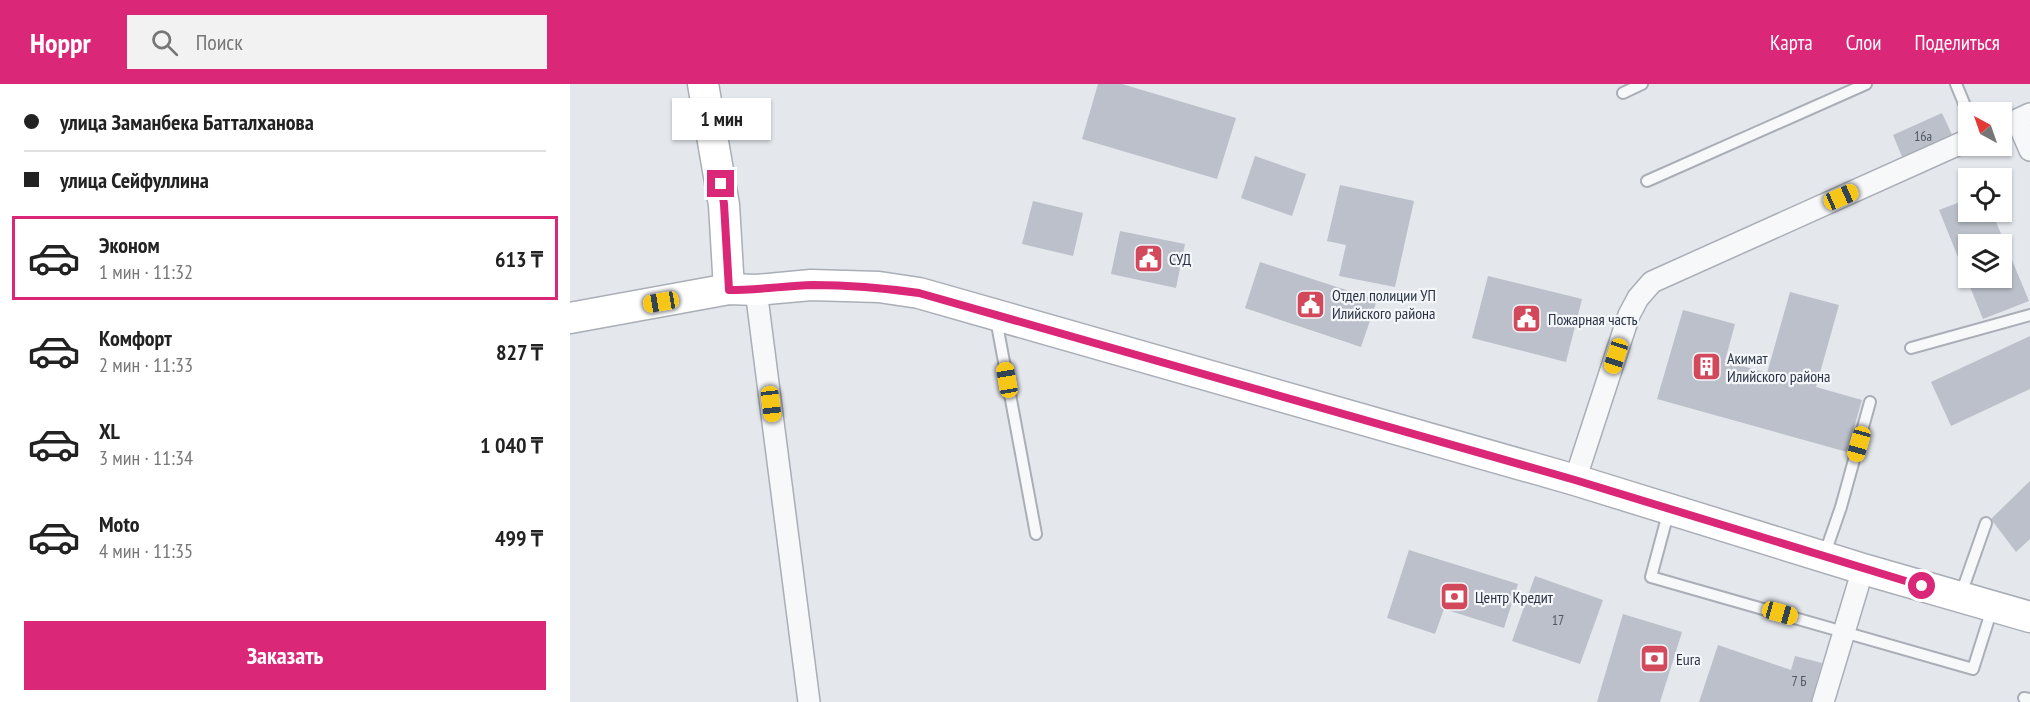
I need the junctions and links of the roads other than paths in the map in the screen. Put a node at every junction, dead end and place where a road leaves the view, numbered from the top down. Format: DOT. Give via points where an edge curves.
graph roads {
  1 [pos="704,84"];
  2 [pos="1642,84"];
  3 [pos="1956,84"];
  4 [pos="1862,85"];
  5 [pos="1623,93"];
  6 [pos="1963,102"];
  7 [pos="2016,120"];
  8 [pos="1958,144"];
  9 [pos="2030,150"];
  10 [pos="1647,181"];
  11 [pos="743,290"];
  12 [pos="995,314"];
  13 [pos="2030,315"];
  14 [pos="570,318"];
  15 [pos="1911,348"];
  16 [pos="1870,402"];
  17 [pos="1575,480"];
  18 [pos="1669,509"];
  19 [pos="1986,523"];
  20 [pos="1036,534"];
  21 [pos="1824,556"];
  22 [pos="1863,568"];
  23 [pos="1960,597"];
  24 [pos="1993,606"];
  25 [pos="2030,617"];
  26 [pos="1845,631"];
  27 [pos="809,702"];
  28 [pos="1823,702"];
  1 -- 11 [label="main road"];
  2 -- 5 [label="lane"];
  3 -- 6 [label="lane"];
  4 -- 10 [label="lane"];
  7 -- 9 [label="street"];
  8 -- 17 [label="street" via="1652,282 1629,315"];
  11 -- 12 [label="main road" via="811,285 879,287 919,293"];
  11 -- 14 [label="main road"];
  11 -- 27 [label="street"];
  12 -- 17 [label="main road"];
  12 -- 20 [label="lane"];
  13 -- 15 [label="lane"];
  16 -- 21 [label="lane"];
  17 -- 18 [label="main road"];
  18 -- 21 [label="main road"];
  18 -- 26 [label="lane" via="1651,577"];
  19 -- 23 [label="lane"];
  21 -- 22 [label="main road"];
  22 -- 23 [label="main road"];
  22 -- 26 [label="street"];
  23 -- 24 [label="main road"];
  24 -- 25 [label="main road"];
  24 -- 26 [label="lane" via="1973,669"];
  26 -- 28 [label="street"];
}
